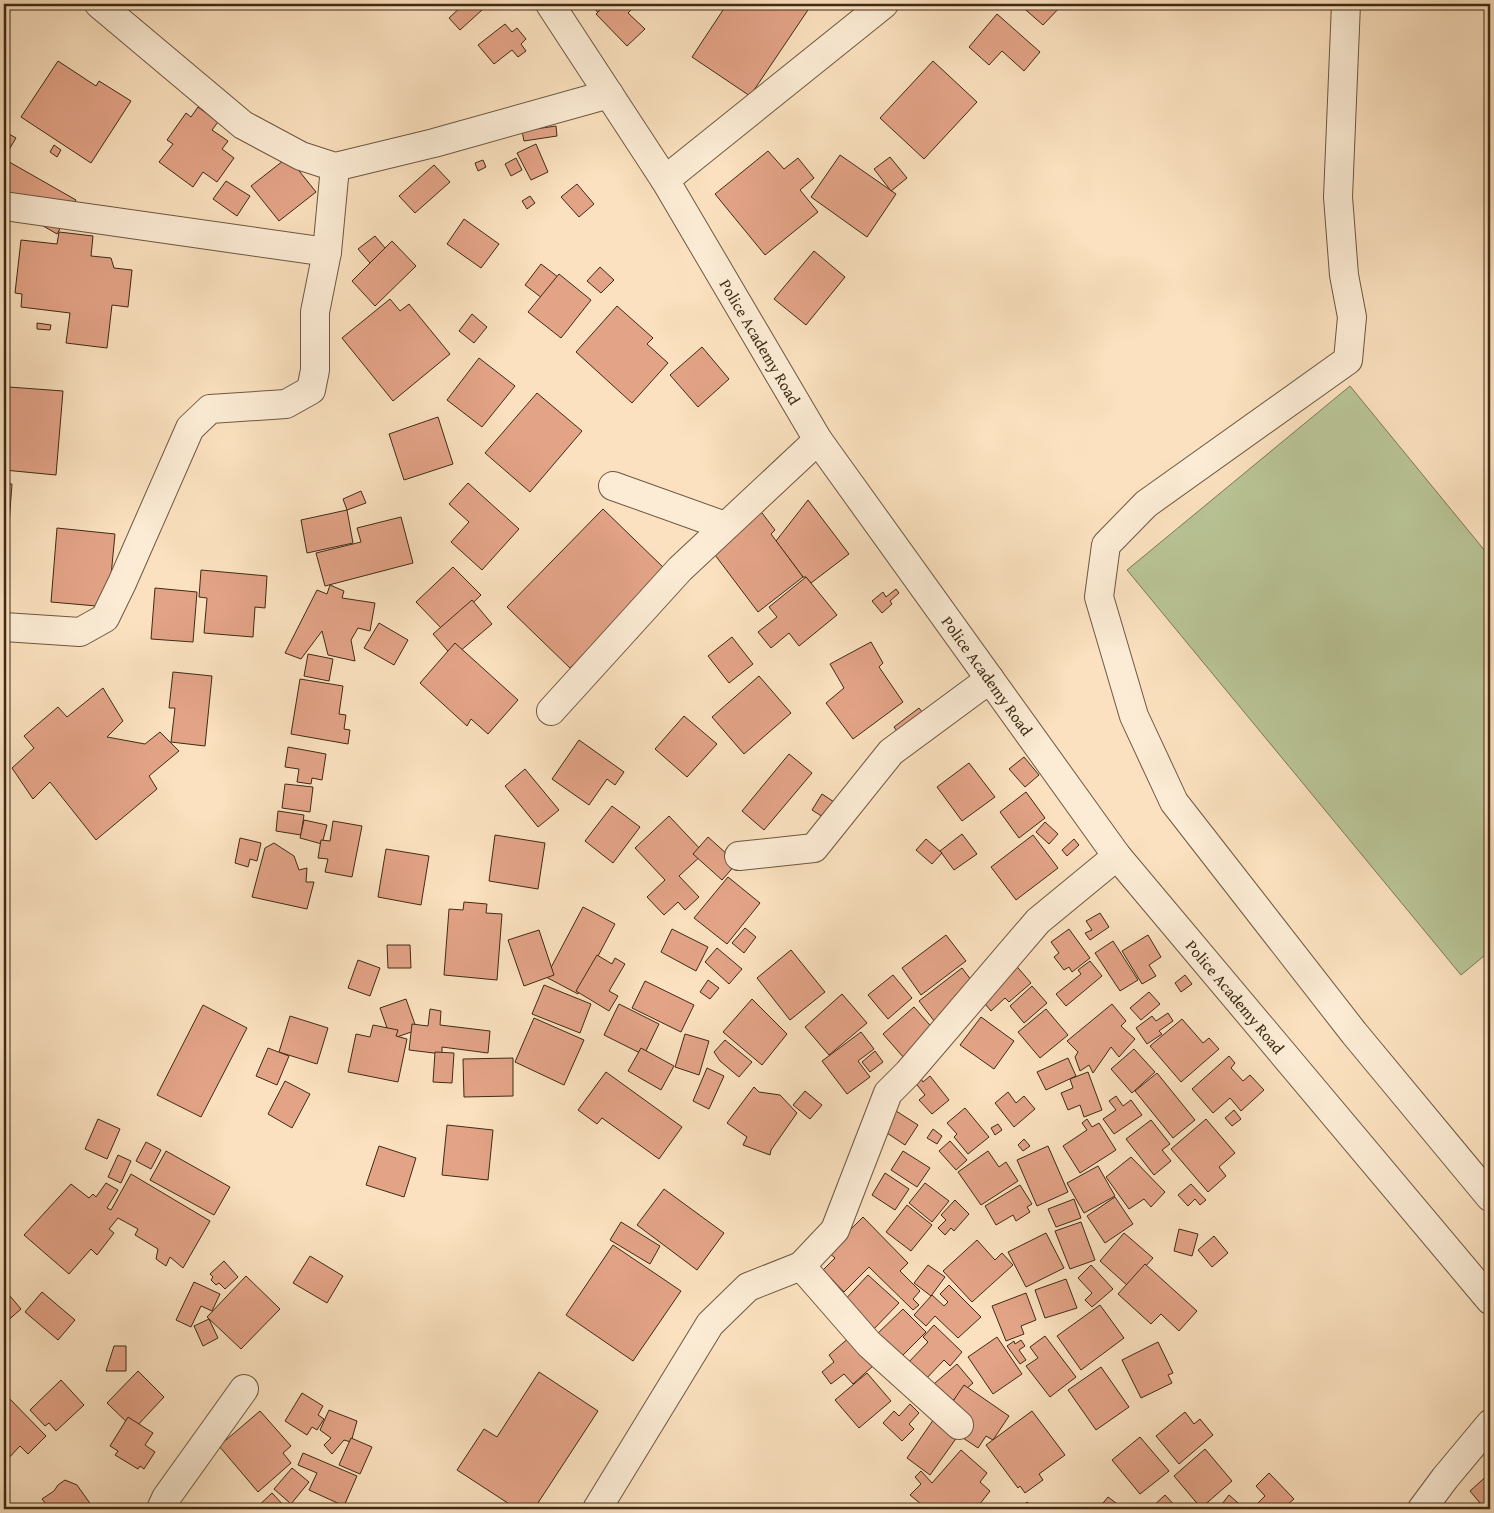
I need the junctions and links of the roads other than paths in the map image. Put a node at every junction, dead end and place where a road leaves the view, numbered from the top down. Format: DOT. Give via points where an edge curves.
graph roads {
  1 [pos="99,4"];
  2 [pos="550,4"];
  3 [pos="884,4"];
  4 [pos="1346,4"];
  5 [pos="609,94"];
  6 [pos="335,167"];
  7 [pos="665,180"];
  8 [pos="4,206"];
  9 [pos="328,252"];
  10 [pos="818,440"];
  11 [pos="614,486"];
  12 [pos="725,526"];
  13 [pos="4,627"];
  14 [pos="990,679"];
  15 [pos="551,711"];
  16 [pos="739,856"];
  17 [pos="1117,856"];
  18 [pos="1490,1197"];
  19 [pos="801,1266"];
  20 [pos="1490,1300"];
  21 [pos="244,1389"];
  22 [pos="1490,1424"];
  23 [pos="960,1425"];
  24 [pos="161,1509"];
  25 [pos="597,1509"];
  26 [pos="1422,1509"];
  1 -- 6 [label="street" via="243,125 301,156"];
  2 -- 5 [label="street, Police Academy Road"];
  3 -- 7 [label="street"];
  4 -- 18 [label="street" via="1338,198 1344,275 1352,317 1348,360 1146,504 1106,545 1099,597 1134,716 1174,802 1354,1033"];
  5 -- 6 [label="street"];
  5 -- 7 [label="street, Police Academy Road"];
  6 -- 9 [label="street"];
  7 -- 10 [label="street, Police Academy Road"];
  8 -- 9 [label="street"];
  9 -- 13 [label="street" via="315,312 315,370 311,390 286,404 210,409 190,428 105,618 80,632"];
  10 -- 12 [label="street"];
  10 -- 14 [label="street, Police Academy Road"];
  11 -- 12 [label="street"];
  12 -- 15 [label="street" via="680,569"];
  14 -- 16 [label="street" via="892,752 814,848"];
  14 -- 17 [label="street, Police Academy Road"];
  17 -- 19 [label="street" via="1038,921 888,1093 835,1230"];
  17 -- 20 [label="street, Police Academy Road"];
  19 -- 23 [label="street" via="869,1344"];
  19 -- 25 [label="street" via="748,1286 710,1324"];
  21 -- 24 [label="street"];
  22 -- 26 [label="street"];
}
